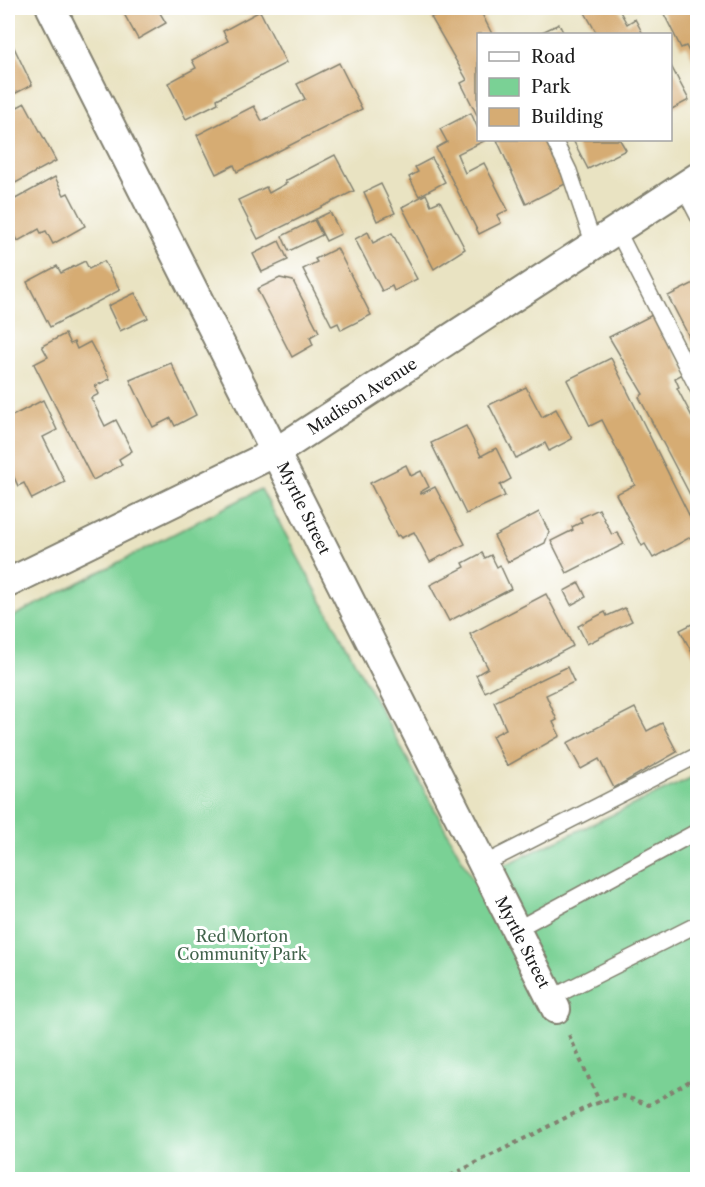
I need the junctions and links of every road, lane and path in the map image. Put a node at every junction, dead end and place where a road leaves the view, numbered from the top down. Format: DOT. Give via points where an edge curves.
graph roads {
  1 [pos="51,8"];
  2 [pos="554,141"];
  3 [pos="690,182"];
  4 [pos="698,216"];
  5 [pos="605,237"];
  6 [pos="698,389"];
  7 [pos="276,452"];
  8 [pos="8,583"];
  9 [pos="698,755"];
  10 [pos="698,831"];
  11 [pos="484,864"];
  12 [pos="698,924"];
  13 [pos="517,929"];
  14 [pos="554,1003"];
  15 [pos="698,1076"];
  16 [pos="600,1103"];
  17 [pos="442,1179"];
  1 -- 7 [label="street, Myrtle Street"];
  2 -- 5 [label="lane"];
  3 -- 4 [label="lane"];
  3 -- 5 [label="street, Madison Avenue"];
  5 -- 6 [label="lane"];
  5 -- 7 [label="street, Madison Avenue"];
  7 -- 8 [label="street, Madison Avenue"];
  7 -- 11 [label="street, Myrtle Street"];
  9 -- 11 [label="lane"];
  10 -- 13 [label="lane"];
  11 -- 13 [label="street, Myrtle Street"];
  12 -- 14 [label="lane"];
  13 -- 14 [label="street, Myrtle Street"];
  14 -- 16 [label="path"];
  15 -- 16 [label="path" via="649,1105 623,1096"];
  16 -- 17 [label="path"];
}
